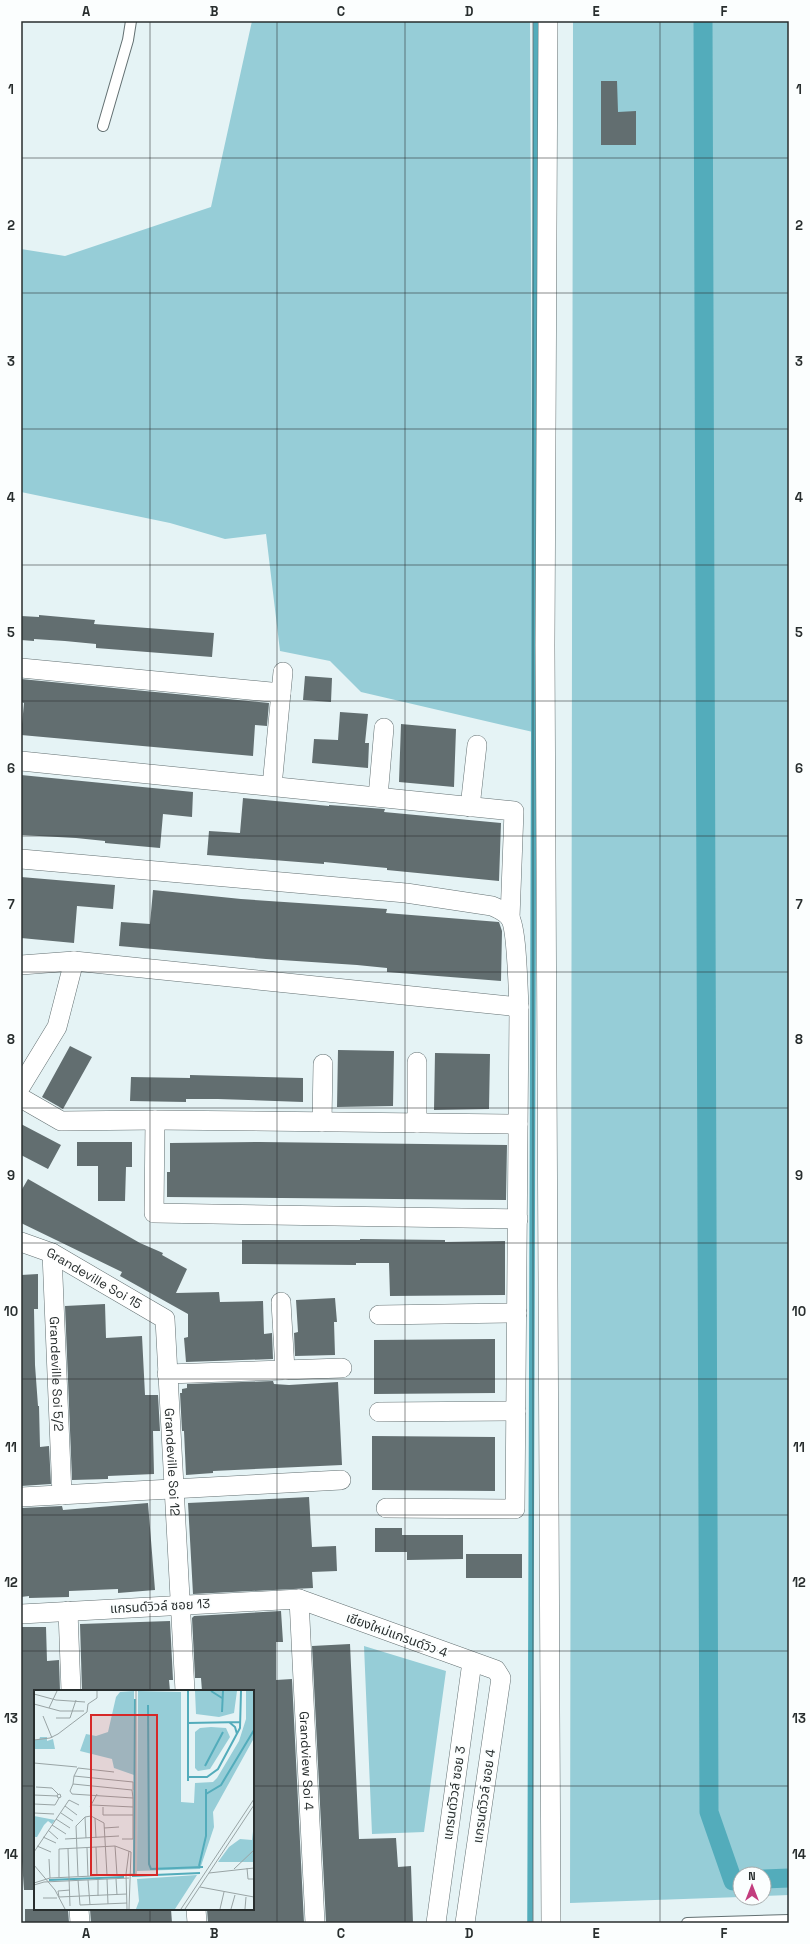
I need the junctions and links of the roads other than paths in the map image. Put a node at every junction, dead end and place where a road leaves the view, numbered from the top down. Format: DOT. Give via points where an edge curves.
graph roads {
  1 [pos="131,21"];
  2 [pos="548,21"];
  3 [pos="103,126"];
  4 [pos="21,668"];
  5 [pos="283,672"];
  6 [pos="281,693"];
  7 [pos="384,728"];
  8 [pos="477,746"];
  9 [pos="21,760"];
  10 [pos="272,786"];
  11 [pos="378,797"];
  12 [pos="470,807"];
  13 [pos="21,858"];
  14 [pos="510,918"];
  15 [pos="74,961"];
  16 [pos="21,965"];
  17 [pos="520,1007"];
  18 [pos="417,1062"];
  19 [pos="323,1064"];
  20 [pos="21,1086"];
  21 [pos="21,1098"];
  22 [pos="155,1120"];
  23 [pos="322,1122"];
  24 [pos="416,1123"];
  25 [pos="518,1124"];
  26 [pos="518,1218"];
  27 [pos="21,1242"];
  28 [pos="52,1253"];
  29 [pos="281,1302"];
  30 [pos="517,1314"];
  31 [pos="379,1315"];
  32 [pos="165,1319"];
  33 [pos="342,1368"];
  34 [pos="285,1370"];
  35 [pos="168,1374"];
  36 [pos="516,1410"];
  37 [pos="379,1412"];
  38 [pos="341,1480"];
  39 [pos="173,1489"];
  40 [pos="62,1495"];
  41 [pos="21,1497"];
  42 [pos="386,1508"];
  43 [pos="299,1599"];
  44 [pos="180,1605"];
  45 [pos="68,1611"];
  46 [pos="21,1614"];
  47 [pos="472,1662"];
  48 [pos="496,1670"];
  49 [pos="71,1690"];
  50 [pos="185,1690"];
  51 [pos="79,1910"];
  52 [pos="196,1910"];
  53 [pos="789,1920"];
  54 [pos="80,1923"];
  55 [pos="197,1923"];
  56 [pos="314,1923"];
  57 [pos="436,1923"];
  58 [pos="465,1923"];
  59 [pos="551,1923"];
  60 [pos="687,1923"];
  1 -- 3 [label="lane"];
  2 -- 59 [label="street" via="545,646"];
  4 -- 6 [label="street"];
  5 -- 6 [label="street"];
  6 -- 10 [label="street"];
  7 -- 11 [label="street"];
  8 -- 12 [label="street"];
  9 -- 10 [label="street"];
  10 -- 11 [label="street"];
  11 -- 12 [label="street"];
  12 -- 14 [label="street" via="514,811"];
  13 -- 14 [label="street" via="406,893 492,906"];
  14 -- 17 [label="street" via="514,933"];
  15 -- 16 [label="street"];
  15 -- 17 [label="street"];
  15 -- 20 [label="street" via="57,1027"];
  17 -- 25 [label="street"];
  18 -- 24 [label="street"];
  19 -- 23 [label="street"];
  21 -- 22 [label="street" via="61,1122"];
  22 -- 23 [label="street"];
  22 -- 26 [label="street" via="154,1213"];
  23 -- 24 [label="street"];
  24 -- 25 [label="street"];
  25 -- 26 [label="street"];
  26 -- 30 [label="street"];
  27 -- 28 [label="street, Grandeville Soi 15"];
  28 -- 32 [label="street, Grandeville Soi 15"];
  28 -- 40 [label="street, Grandeville Soi 5/2"];
  29 -- 34 [label="street"];
  30 -- 31 [label="street"];
  30 -- 36 [label="street"];
  32 -- 35 [label="street, Grandeville Soi 12"];
  33 -- 34 [label="street"];
  34 -- 35 [label="street"];
  35 -- 39 [label="street, Grandeville Soi 12"];
  36 -- 37 [label="street"];
  36 -- 42 [label="street" via="515,1509"];
  38 -- 39 [label="street"];
  39 -- 40 [label="street"];
  39 -- 44 [label="street, Grandeville Soi 12"];
  40 -- 41 [label="street"];
  43 -- 44 [label="street, แกรนด์วิวล์ ซอย 13"];
  43 -- 47 [label="street, เชียงใหม่แกรนด์วิว 4"];
  43 -- 56 [label="street, Grandview Soi 4"];
  44 -- 45 [label="street, แกรนด์วิวล์ ซอย 13"];
  44 -- 50 [label="street, Grandeville Soi 12"];
  45 -- 46 [label="street, แกรนด์วิวล์ ซอย 13"];
  45 -- 49 [label="street"];
  47 -- 48 [label="street, เชียงใหม่แกรนด์วิว 4"];
  47 -- 57 [label="street, แกรนด์วิวล์ ซอย 3"];
  48 -- 58 [label="street, แกรนด์วิวล์ ซอย 4" via="501,1678"];
  51 -- 54 [label="street"];
  52 -- 55 [label="street"];
  53 -- 60 [label="lane"];
}
